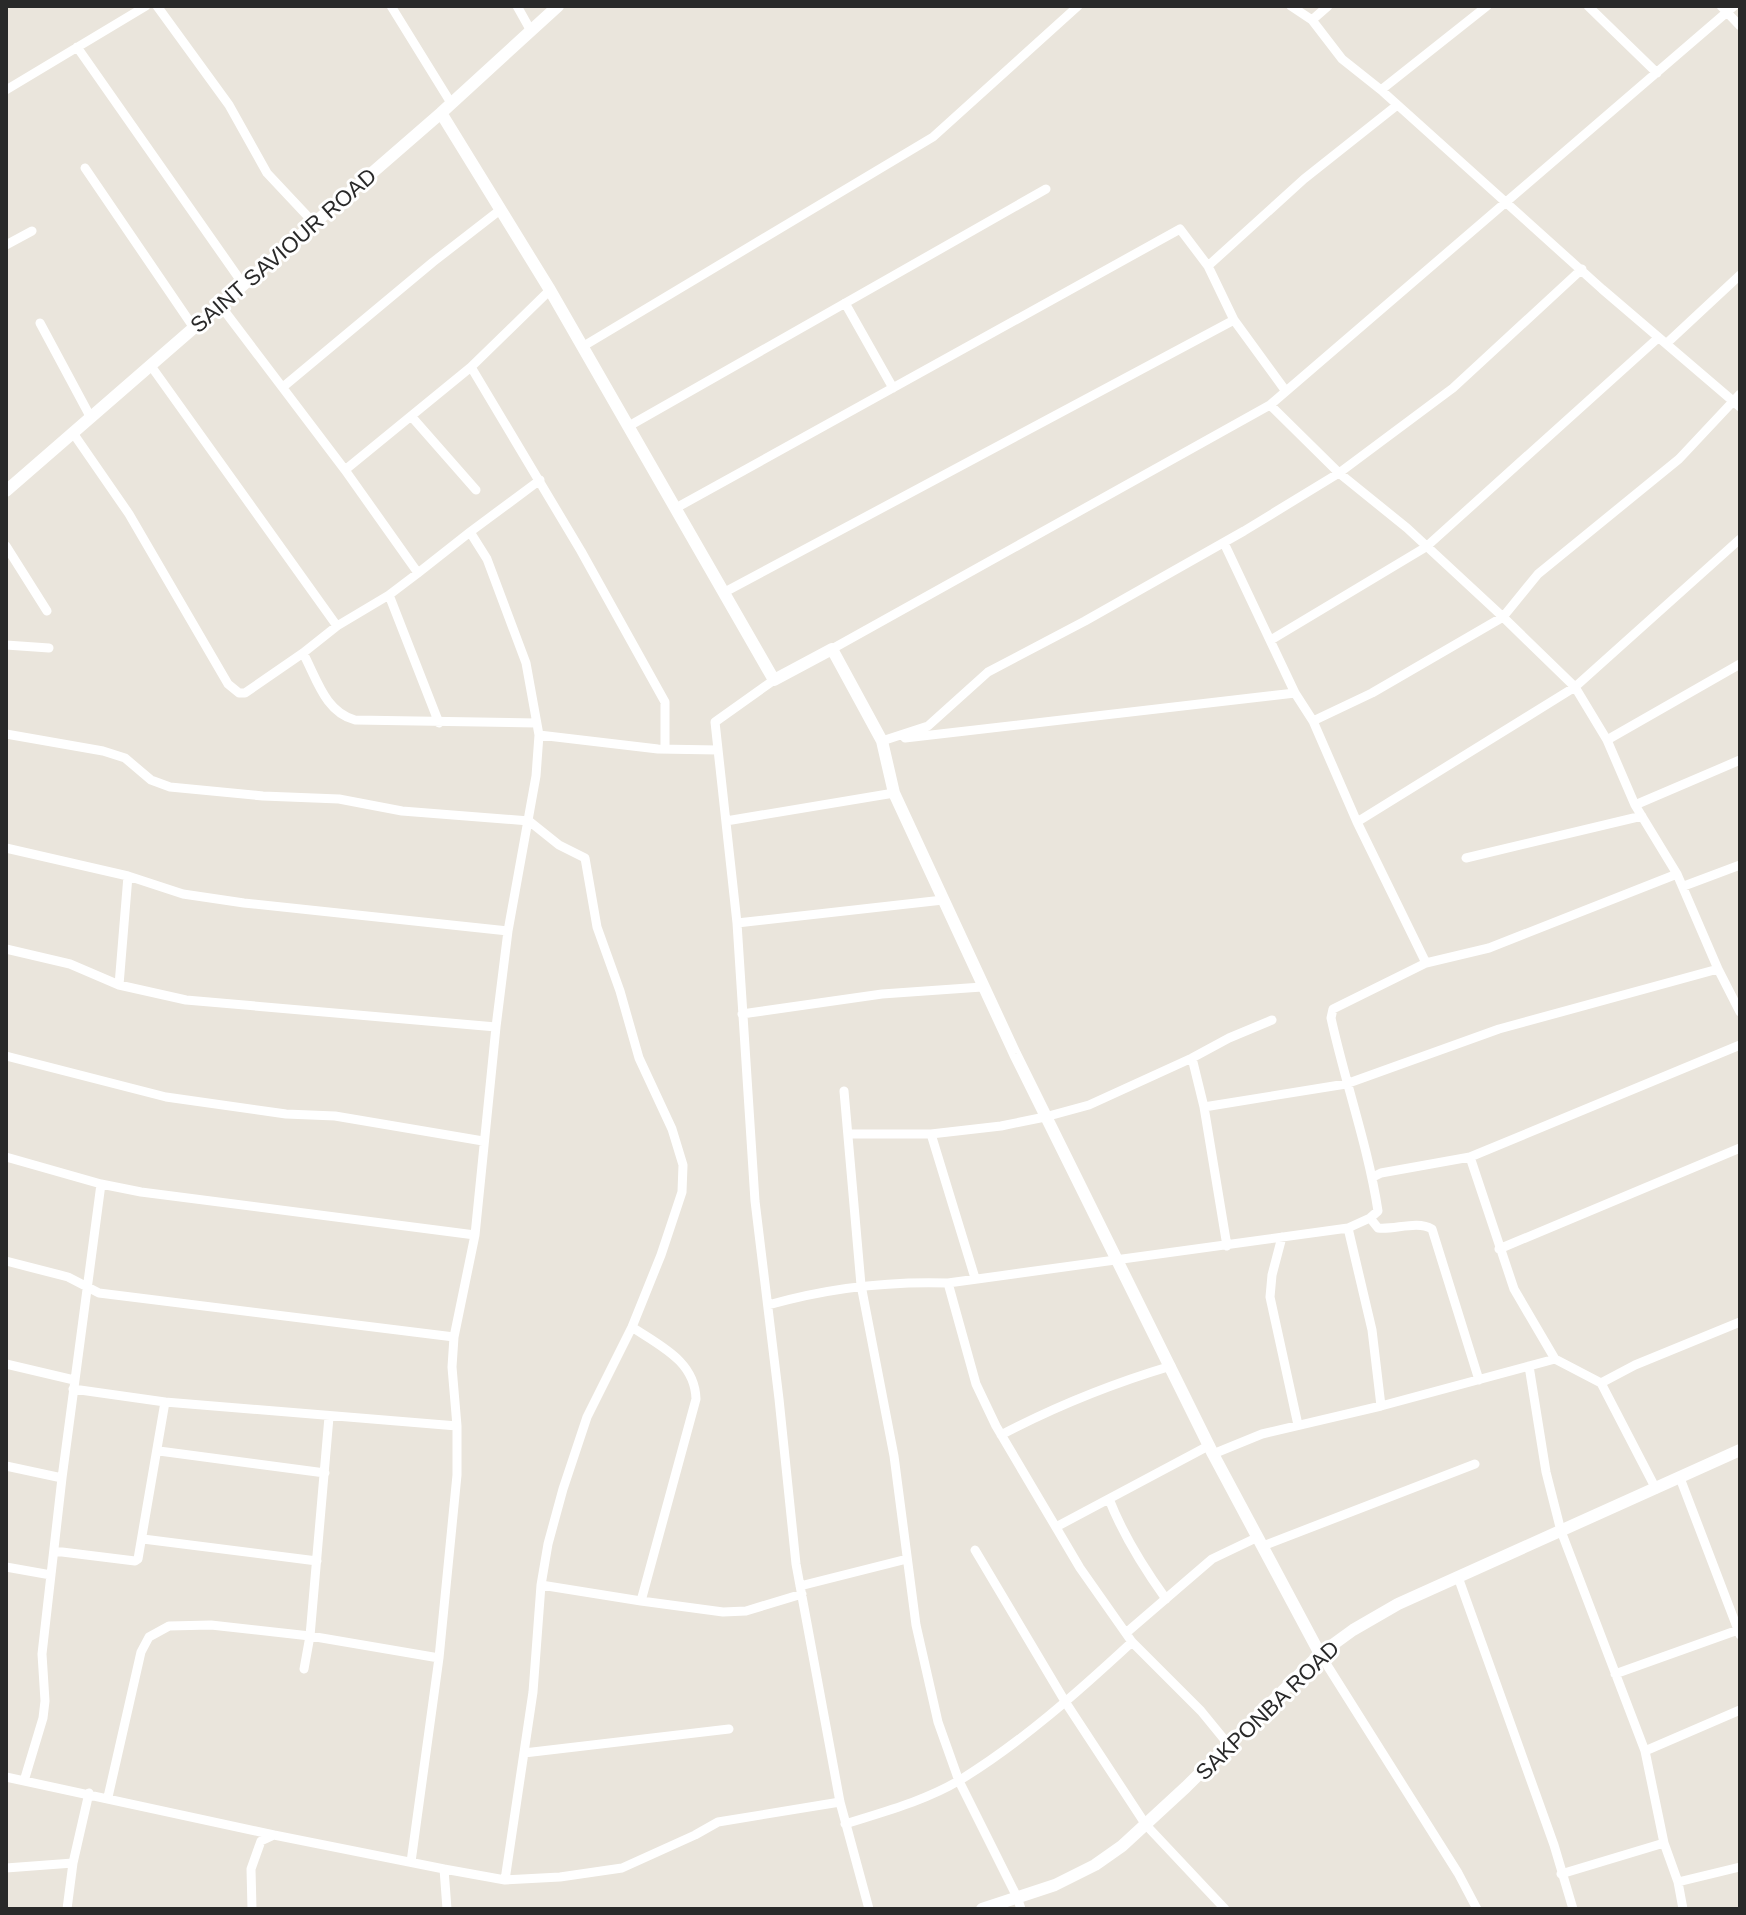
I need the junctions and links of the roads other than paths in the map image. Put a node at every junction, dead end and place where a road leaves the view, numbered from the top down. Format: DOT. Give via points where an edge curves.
graph roads {
  1 [pos="146,6"];
  2 [pos="157,6"];
  3 [pos="391,6"];
  4 [pos="517,6"];
  5 [pos="558,6"];
  6 [pos="1078,6"];
  7 [pos="1291,6"];
  8 [pos="1328,6"];
  9 [pos="1487,6"];
  10 [pos="1588,6"];
  11 [pos="1727,8"];
  12 [pos="1312,20"];
  13 [pos="1740,26"];
  14 [pos="531,31"];
  15 [pos="77,47"];
  16 [pos="1657,73"];
  17 [pos="6,90"];
  18 [pos="1381,90"];
  19 [pos="451,103"];
  20 [pos="1396,106"];
  21 [pos="441,113"];
  22 [pos="85,168"];
  23 [pos="1046,189"];
  24 [pos="1508,202"];
  25 [pos="500,210"];
  26 [pos="313,222"];
  27 [pos="32,231"];
  28 [pos="6,245"];
  29 [pos="1208,266"];
  30 [pos="1582,269"];
  31 [pos="1740,275"];
  32 [pos="243,284"];
  33 [pos="550,290"];
  34 [pos="845,303"];
  35 [pos="220,305"];
  36 [pos="1234,320"];
  37 [pos="40,323"];
  38 [pos="194,328"];
  39 [pos="1658,338"];
  40 [pos="1667,343"];
  41 [pos="582,347"];
  42 [pos="151,366"];
  43 [pos="471,367"];
  44 [pos="283,387"];
  45 [pos="893,388"];
  46 [pos="1285,390"];
  47 [pos="1738,401"];
  48 [pos="1270,405"];
  49 [pos="411,416"];
  50 [pos="91,418"];
  51 [pos="629,426"];
  52 [pos="73,433"];
  53 [pos="345,470"];
  54 [pos="1339,473"];
  55 [pos="540,480"];
  56 [pos="476,490"];
  57 [pos="6,491"];
  58 [pos="676,508"];
  59 [pos="470,532"];
  60 [pos="1740,539"];
  61 [pos="1224,543"];
  62 [pos="6,546"];
  63 [pos="1426,547"];
  64 [pos="418,573"];
  65 [pos="723,593"];
  66 [pos="389,595"];
  67 [pos="47,611"];
  68 [pos="1503,617"];
  69 [pos="337,626"];
  70 [pos="1271,640"];
  71 [pos="6,645"];
  72 [pos="49,648"];
  73 [pos="832,649"];
  74 [pos="303,653"];
  75 [pos="1740,664"];
  76 [pos="774,680"];
  77 [pos="1575,687"];
  78 [pos="1295,693"];
  79 [pos="1313,721"];
  80 [pos="439,723"];
  81 [pos="536,723"];
  82 [pos="6,734"];
  83 [pos="539,735"];
  84 [pos="1607,740"];
  85 [pos="882,741"];
  86 [pos="665,749"];
  87 [pos="718,750"];
  88 [pos="1740,760"];
  89 [pos="894,793"];
  90 [pos="1635,805"];
  91 [pos="1642,816"];
  92 [pos="529,821"];
  93 [pos="726,821"];
  94 [pos="1357,822"];
  95 [pos="6,848"];
  96 [pos="1466,858"];
  97 [pos="1740,865"];
  98 [pos="1677,874"];
  99 [pos="128,876"];
  100 [pos="1684,886"];
  101 [pos="943,900"];
  102 [pos="737,923"];
  103 [pos="508,931"];
  104 [pos="6,949"];
  105 [pos="1426,963"];
  106 [pos="1718,969"];
  107 [pos="119,985"];
  108 [pos="982,987"];
  109 [pos="1740,1012"];
  110 [pos="742,1014"];
  111 [pos="1272,1020"];
  112 [pos="496,1027"];
  113 [pos="1740,1045"];
  114 [pos="6,1056"];
  115 [pos="1192,1058"];
  116 [pos="1346,1084"];
  117 [pos="844,1091"];
  118 [pos="1204,1107"];
  119 [pos="1045,1117"];
  120 [pos="850,1134"];
  121 [pos="931,1134"];
  122 [pos="483,1141"];
  123 [pos="1740,1148"];
  124 [pos="6,1157"];
  125 [pos="1470,1157"];
  126 [pos="1373,1177"];
  127 [pos="101,1184"];
  128 [pos="1370,1218"];
  129 [pos="1348,1228"];
  130 [pos="475,1235"];
  131 [pos="1282,1237"];
  132 [pos="1227,1246"];
  133 [pos="1499,1249"];
  134 [pos="1118,1260"];
  135 [pos="6,1261"];
  136 [pos="975,1278"];
  137 [pos="948,1283"];
  138 [pos="861,1285"];
  139 [pos="87,1289"];
  140 [pos="768,1305"];
  141 [pos="1740,1322"];
  142 [pos="632,1327"];
  143 [pos="454,1337"];
  144 [pos="1555,1359"];
  145 [pos="6,1364"];
  146 [pos="1171,1366"];
  147 [pos="1529,1366"];
  148 [pos="1479,1380"];
  149 [pos="1601,1383"];
  150 [pos="74,1385"];
  151 [pos="165,1402"];
  152 [pos="1381,1406"];
  153 [pos="329,1417"];
  154 [pos="1298,1425"];
  155 [pos="457,1426"];
  156 [pos="1001,1435"];
  157 [pos="1212,1449"];
  158 [pos="1740,1450"];
  159 [pos="159,1451"];
  160 [pos="1475,1464"];
  161 [pos="6,1466"];
  162 [pos="325,1473"];
  163 [pos="62,1478"];
  164 [pos="1680,1478"];
  165 [pos="1656,1489"];
  166 [pos="1109,1499"];
  167 [pos="1056,1527"];
  168 [pos="1561,1531"];
  169 [pos="143,1539"];
  170 [pos="1260,1542"];
  171 [pos="975,1550"];
  172 [pos="54,1551"];
  173 [pos="907,1559"];
  174 [pos="317,1561"];
  175 [pos="6,1567"];
  176 [pos="51,1575"];
  177 [pos="1458,1577"];
  178 [pos="541,1585"];
  179 [pos="801,1590"];
  180 [pos="1166,1599"];
  181 [pos="641,1601"];
  182 [pos="1739,1633"];
  183 [pos="310,1636"];
  184 [pos="1129,1637"];
  185 [pos="1320,1654"];
  186 [pos="439,1658"];
  187 [pos="304,1669"];
  188 [pos="1615,1674"];
  189 [pos="1066,1703"];
  190 [pos="1740,1710"];
  191 [pos="729,1729"];
  192 [pos="1228,1744"];
  193 [pos="1645,1751"];
  194 [pos="524,1753"];
  195 [pos="6,1777"];
  196 [pos="24,1781"];
  197 [pos="959,1781"];
  198 [pos="89,1793"];
  199 [pos="108,1797"];
  200 [pos="840,1802"];
  201 [pos="845,1824"];
  202 [pos="1146,1825"];
  203 [pos="274,1835"];
  204 [pos="1664,1843"];
  205 [pos="411,1862"];
  206 [pos="73,1863"];
  207 [pos="1740,1867"];
  208 [pos="6,1868"];
  209 [pos="444,1869"];
  210 [pos="1561,1874"];
  211 [pos="505,1880"];
  212 [pos="1678,1882"];
  213 [pos="1019,1903"];
  214 [pos="67,1909"];
  215 [pos="252,1909"];
  216 [pos="447,1909"];
  217 [pos="869,1909"];
  218 [pos="982,1909"];
  219 [pos="1225,1909"];
  220 [pos="1477,1909"];
  221 [pos="1573,1909"];
  222 [pos="1683,1909"];
  1 -- 15 [label="street"];
  2 -- 26 [label="street" via="229,105 267,173"];
  3 -- 19 [label="street"];
  4 -- 14 [label="street"];
  5 -- 14 [label="street, SAINT SAVIOUR ROAD"];
  6 -- 41 [label="street" via="933,137"];
  7 -- 12 [label="street"];
  8 -- 12 [label="street"];
  9 -- 18 [label="street"];
  10 -- 16 [label="street"];
  11 -- 13 [label="street"];
  11 -- 16 [label="street"];
  12 -- 18 [label="street" via="1342,59"];
  14 -- 19 [label="street, SAINT SAVIOUR ROAD"];
  15 -- 17 [label="street"];
  15 -- 32 [label="street"];
  16 -- 24 [label="street"];
  18 -- 20 [label="street"];
  19 -- 21 [label="street, SAINT SAVIOUR ROAD"];
  20 -- 24 [label="street"];
  20 -- 29 [label="street"];
  21 -- 25 [label="street"];
  21 -- 26 [label="street, SAINT SAVIOUR ROAD"];
  22 -- 38 [label="street"];
  23 -- 34 [label="street"];
  24 -- 30 [label="street"];
  24 -- 46 [label="street"];
  25 -- 33 [label="street"];
  25 -- 44 [label="street"];
  26 -- 32 [label="street, SAINT SAVIOUR ROAD"];
  27 -- 28 [label="street"];
  29 -- 36 [label="street"];
  29 -- 45 [label="street" via="1180,229"];
  30 -- 39 [label="street"];
  30 -- 54 [label="street" via="1453,388"];
  31 -- 40 [label="street"];
  32 -- 35 [label="street, SAINT SAVIOUR ROAD"];
  33 -- 41 [label="street"];
  33 -- 43 [label="street"];
  34 -- 45 [label="street"];
  34 -- 51 [label="street"];
  35 -- 38 [label="street, SAINT SAVIOUR ROAD"];
  35 -- 44 [label="street"];
  36 -- 46 [label="street"];
  36 -- 65 [label="street"];
  37 -- 50 [label="street"];
  38 -- 42 [label="street, SAINT SAVIOUR ROAD"];
  39 -- 40 [label="street"];
  39 -- 63 [label="street"];
  40 -- 47 [label="street"];
  41 -- 51 [label="street"];
  42 -- 50 [label="street, SAINT SAVIOUR ROAD"];
  42 -- 69 [label="street"];
  43 -- 49 [label="street"];
  43 -- 55 [label="street"];
  44 -- 53 [label="street"];
  45 -- 58 [label="street"];
  46 -- 48 [label="street"];
  47 -- 68 [label="street" via="1679,459 1538,574"];
  48 -- 54 [label="street"];
  48 -- 73 [label="street"];
  49 -- 53 [label="street"];
  49 -- 56 [label="street"];
  50 -- 52 [label="street, SAINT SAVIOUR ROAD"];
  51 -- 58 [label="street"];
  52 -- 57 [label="street, SAINT SAVIOUR ROAD"];
  52 -- 74 [label="street" via="129,514 228,684 245,693"];
  53 -- 64 [label="street"];
  54 -- 61 [label="street"];
  54 -- 63 [label="street"];
  55 -- 59 [label="street"];
  55 -- 86 [label="street" via="665,702"];
  58 -- 65 [label="street"];
  59 -- 64 [label="street"];
  59 -- 81 [label="street" via="487,559 526,663"];
  60 -- 77 [label="street"];
  61 -- 70 [label="street"];
  61 -- 85 [label="street" via="988,672 928,726"];
  62 -- 67 [label="street"];
  63 -- 68 [label="street"];
  63 -- 70 [label="street"];
  64 -- 66 [label="street"];
  65 -- 76 [label="street"];
  66 -- 69 [label="street"];
  66 -- 80 [label="street"];
  68 -- 77 [label="street"];
  68 -- 79 [label="street"];
  69 -- 74 [label="street"];
  70 -- 78 [label="street"];
  71 -- 72 [label="street"];
  73 -- 76 [label="street"];
  73 -- 85 [label="street"];
  74 -- 80 [label="street" via="341,717"];
  75 -- 84 [label="street"];
  76 -- 87 [label="street" via="715,722"];
  77 -- 84 [label="street"];
  77 -- 94 [label="street"];
  78 -- 79 [label="street"];
  78 -- 85 [label="street"];
  79 -- 94 [label="street"];
  80 -- 81 [label="street"];
  81 -- 83 [label="street"];
  82 -- 92 [label="street" via="125,758 151,780 170,787"];
  83 -- 86 [label="street"];
  83 -- 92 [label="street"];
  84 -- 90 [label="street"];
  85 -- 89 [label="street"];
  86 -- 87 [label="street"];
  87 -- 93 [label="street"];
  88 -- 90 [label="street"];
  89 -- 93 [label="street"];
  89 -- 101 [label="street"];
  90 -- 91 [label="street"];
  91 -- 96 [label="street"];
  91 -- 98 [label="street"];
  92 -- 103 [label="street"];
  92 -- 142 [label="street" via="585,858 597,927 639,1058 683,1165 682,1192"];
  93 -- 102 [label="street"];
  94 -- 105 [label="street"];
  95 -- 99 [label="street"];
  97 -- 100 [label="street"];
  98 -- 100 [label="street"];
  98 -- 105 [label="street" via="1489,948"];
  99 -- 103 [label="street" via="183,894 229,901"];
  99 -- 107 [label="street"];
  100 -- 106 [label="street"];
  101 -- 102 [label="street"];
  101 -- 108 [label="street"];
  102 -- 110 [label="street"];
  103 -- 112 [label="street"];
  104 -- 107 [label="street" via="70,964"];
  105 -- 116 [label="street" via="1333,1009"];
  106 -- 109 [label="street"];
  106 -- 116 [label="street" via="1499,1029"];
  107 -- 112 [label="street" via="186,1000"];
  108 -- 110 [label="street" via="882,994"];
  108 -- 119 [label="street"];
  110 -- 140 [label="street"];
  111 -- 115 [label="street"];
  112 -- 122 [label="street"];
  113 -- 125 [label="street"];
  114 -- 122 [label="street" via="166,1097 335,1116"];
  115 -- 118 [label="street"];
  115 -- 119 [label="street" via="1089,1105"];
  116 -- 118 [label="street"];
  116 -- 126 [label="street"];
  117 -- 120 [label="street"];
  118 -- 132 [label="street"];
  119 -- 121 [label="street"];
  119 -- 134 [label="street"];
  120 -- 121 [label="street"];
  120 -- 138 [label="street"];
  121 -- 136 [label="street"];
  122 -- 130 [label="street"];
  123 -- 133 [label="street"];
  124 -- 127 [label="street"];
  125 -- 126 [label="street"];
  125 -- 133 [label="street"];
  126 -- 128 [label="street" via="1378,1211"];
  127 -- 130 [label="street"];
  127 -- 139 [label="street"];
  128 -- 129 [label="street"];
  128 -- 148 [label="street" via="1378,1228 1432,1229"];
  129 -- 131 [label="street"];
  129 -- 152 [label="street" via="1372,1330"];
  130 -- 143 [label="street"];
  131 -- 132 [label="street"];
  131 -- 154 [label="street" via="1270,1297"];
  132 -- 134 [label="street"];
  133 -- 144 [label="street" via="1514,1289"];
  134 -- 136 [label="street"];
  134 -- 146 [label="street"];
  135 -- 139 [label="street" via="56,1273"];
  136 -- 137 [label="street"];
  137 -- 138 [label="street"];
  137 -- 156 [label="street" via="976,1384"];
  138 -- 140 [label="street"];
  138 -- 173 [label="street" via="894,1456"];
  139 -- 143 [label="street"];
  139 -- 150 [label="street"];
  140 -- 179 [label="street"];
  141 -- 149 [label="street"];
  142 -- 178 [label="street" via="587,1417 559,1503"];
  142 -- 181 [label="street" via="683,1362 694,1381 696,1399"];
  143 -- 155 [label="street"];
  144 -- 147 [label="street"];
  144 -- 149 [label="street"];
  145 -- 150 [label="street"];
  146 -- 156 [label="street" via="1108,1385"];
  146 -- 157 [label="street"];
  147 -- 148 [label="street"];
  147 -- 168 [label="street"];
  148 -- 152 [label="street"];
  149 -- 165 [label="street"];
  150 -- 151 [label="street"];
  150 -- 163 [label="street"];
  151 -- 153 [label="street"];
  151 -- 159 [label="street"];
  152 -- 154 [label="street"];
  153 -- 155 [label="street"];
  153 -- 162 [label="street"];
  154 -- 157 [label="street"];
  155 -- 186 [label="street"];
  156 -- 167 [label="street"];
  157 -- 166 [label="street"];
  157 -- 170 [label="street"];
  158 -- 164 [label="street, SAKPONBA ROAD"];
  159 -- 162 [label="street"];
  159 -- 169 [label="street"];
  160 -- 170 [label="street"];
  161 -- 163 [label="street"];
  162 -- 174 [label="street"];
  163 -- 172 [label="street"];
  164 -- 165 [label="street, SAKPONBA ROAD"];
  164 -- 182 [label="street"];
  165 -- 168 [label="street, SAKPONBA ROAD"];
  166 -- 167 [label="street"];
  166 -- 180 [label="street" via="1140,1563"];
  167 -- 184 [label="street"];
  168 -- 177 [label="street, SAKPONBA ROAD"];
  168 -- 188 [label="street"];
  169 -- 172 [label="street" via="135,1561"];
  169 -- 174 [label="street"];
  170 -- 180 [label="street" via="1212,1559"];
  170 -- 185 [label="street"];
  171 -- 189 [label="street"];
  172 -- 176 [label="street"];
  173 -- 179 [label="street"];
  173 -- 197 [label="street" via="938,1722"];
  174 -- 183 [label="street"];
  175 -- 176 [label="street"];
  176 -- 196 [label="street" via="42,1654 43,1718"];
  177 -- 185 [label="street, SAKPONBA ROAD" via="1398,1604"];
  177 -- 210 [label="street"];
  178 -- 181 [label="street"];
  178 -- 194 [label="street"];
  179 -- 181 [label="street" via="746,1611"];
  179 -- 200 [label="street"];
  180 -- 184 [label="street"];
  182 -- 188 [label="street"];
  183 -- 186 [label="street"];
  183 -- 187 [label="street"];
  183 -- 199 [label="street" via="183,1625 149,1637 136,1668"];
  184 -- 189 [label="street"];
  184 -- 192 [label="street"];
  185 -- 192 [label="street, SAKPONBA ROAD"];
  185 -- 220 [label="street"];
  186 -- 205 [label="street"];
  188 -- 193 [label="street"];
  189 -- 197 [label="street"];
  189 -- 202 [label="street"];
  190 -- 193 [label="street"];
  191 -- 194 [label="street"];
  192 -- 202 [label="street, SAKPONBA ROAD"];
  193 -- 204 [label="street"];
  194 -- 211 [label="street"];
  195 -- 196 [label="street"];
  196 -- 198 [label="street"];
  197 -- 201 [label="street"];
  197 -- 213 [label="street"];
  198 -- 199 [label="street"];
  198 -- 206 [label="street"];
  199 -- 203 [label="street"];
  200 -- 201 [label="street"];
  200 -- 211 [label="street" via="718,1822 622,1868"];
  201 -- 217 [label="street"];
  202 -- 213 [label="street, SAKPONBA ROAD" via="1095,1865"];
  202 -- 219 [label="street"];
  203 -- 205 [label="street"];
  203 -- 215 [label="street" via="261,1841 251,1869"];
  204 -- 210 [label="street"];
  204 -- 212 [label="street"];
  205 -- 209 [label="street"];
  206 -- 208 [label="street"];
  206 -- 214 [label="street"];
  207 -- 212 [label="street"];
  209 -- 211 [label="street"];
  209 -- 216 [label="street"];
  210 -- 221 [label="street"];
  212 -- 222 [label="street"];
  213 -- 218 [label="street, SAKPONBA ROAD"];
}
